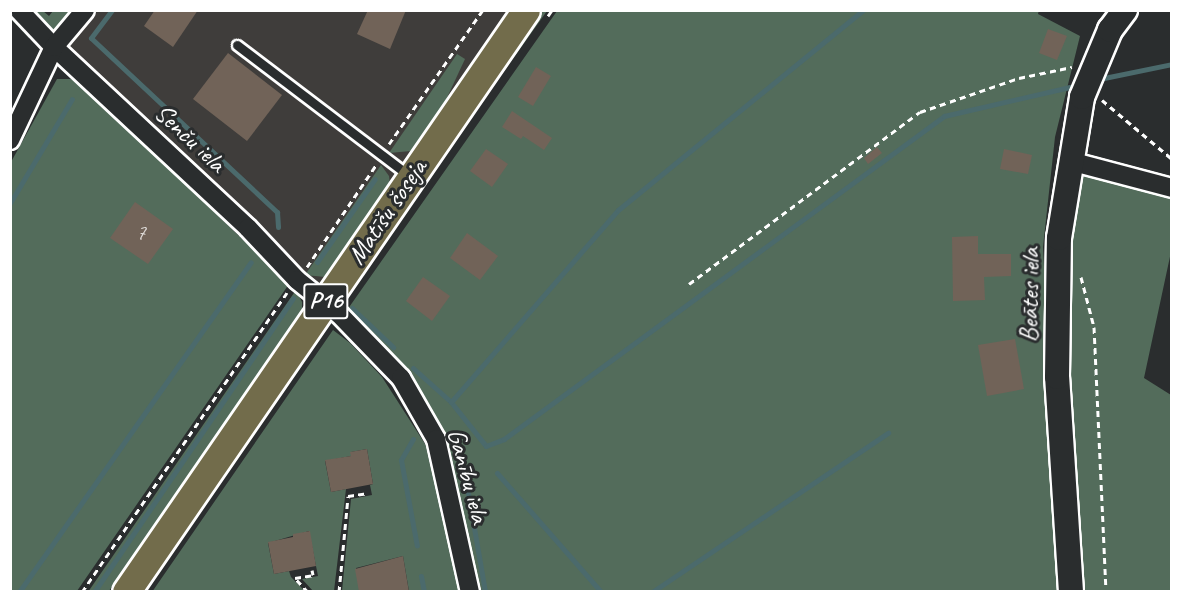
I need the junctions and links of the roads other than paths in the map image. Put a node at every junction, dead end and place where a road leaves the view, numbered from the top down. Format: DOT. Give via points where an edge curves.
graph roads {
  1 [pos="19,10"];
  2 [pos="85,10"];
  3 [pos="526,10"];
  4 [pos="1125,10"];
  5 [pos="237,45"];
  6 [pos="54,47"];
  7 [pos="10,140"];
  8 [pos="1070,160"];
  9 [pos="410,177"];
  10 [pos="1172,188"];
  11 [pos="325,304"];
  12 [pos="126,591"];
  13 [pos="470,591"];
  14 [pos="1071,591"];
  1 -- 6 [label="street, Senču iela"];
  2 -- 6 [label="street"];
  3 -- 9 [label="main road, Matīšu šoseja / P16"];
  4 -- 8 [label="street, Beātes iela" via="1110,30 1087,87"];
  5 -- 9 [label="lane"];
  6 -- 7 [label="street"];
  6 -- 11 [label="street, Senču iela"];
  8 -- 10 [label="street"];
  8 -- 14 [label="street, Beātes iela" via="1059,238 1057,376"];
  9 -- 11 [label="main road, Matīšu šoseja / P16"];
  11 -- 12 [label="main road, Matīšu šoseja / P16"];
  11 -- 13 [label="street, Ganību iela" via="400,378 436,439"];
}
